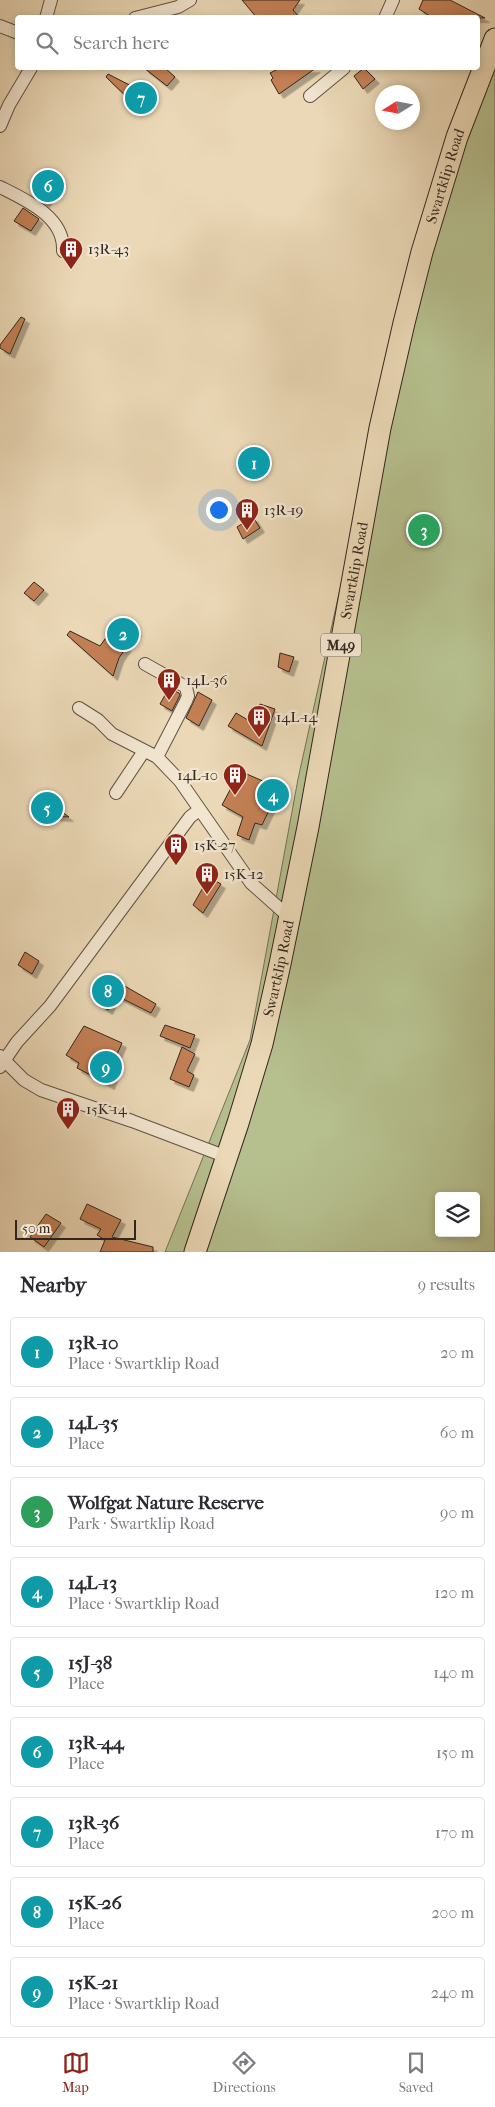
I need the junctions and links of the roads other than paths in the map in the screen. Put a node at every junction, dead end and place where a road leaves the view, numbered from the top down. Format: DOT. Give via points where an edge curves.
graph roads {
  1 [pos="51,0"];
  2 [pos="190,0"];
  3 [pos="393,0"];
  4 [pos="47,15"];
  5 [pos="146,15"];
  6 [pos="386,15"];
  7 [pos="0,26"];
  8 [pos="15,32"];
  9 [pos="495,39"];
  10 [pos="30,70"];
  11 [pos="342,70"];
  12 [pos="310,96"];
  13 [pos="0,126"];
  14 [pos="0,187"];
  15 [pos="64,251"];
  16 [pos="146,664"];
  17 [pos="79,708"];
  18 [pos="144,751"];
  19 [pos="158,757"];
  20 [pos="116,793"];
  21 [pos="199,810"];
  22 [pos="288,916"];
  23 [pos="1,1061"];
  24 [pos="227,1158"];
  25 [pos="195,1252"];
  1 -- 4 [label="street"];
  2 -- 5 [label="street" via="178,7"];
  3 -- 6 [label="street"];
  7 -- 8 [label="street"];
  9 -- 22 [label="main road, Swartklip Road / M49" via="454,145 404,323 380,428 308,827"];
  10 -- 13 [label="street"];
  11 -- 12 [label="street"];
  14 -- 15 [label="street" via="27,201 56,225 64,241"];
  16 -- 19 [label="street" via="186,687 187,691 186,701"];
  17 -- 18 [label="street" via="112,734"];
  18 -- 19 [label="street"];
  18 -- 20 [label="street"];
  19 -- 21 [label="street" via="180,781"];
  21 -- 22 [label="street" via="251,883"];
  21 -- 23 [label="street" via="50,1006"];
  22 -- 24 [label="main road, Swartklip Road / M49" via="262,1044"];
  23 -- 24 [label="street" via="41,1090"];
  24 -- 25 [label="main road, Swartklip Road / M49"];
}
